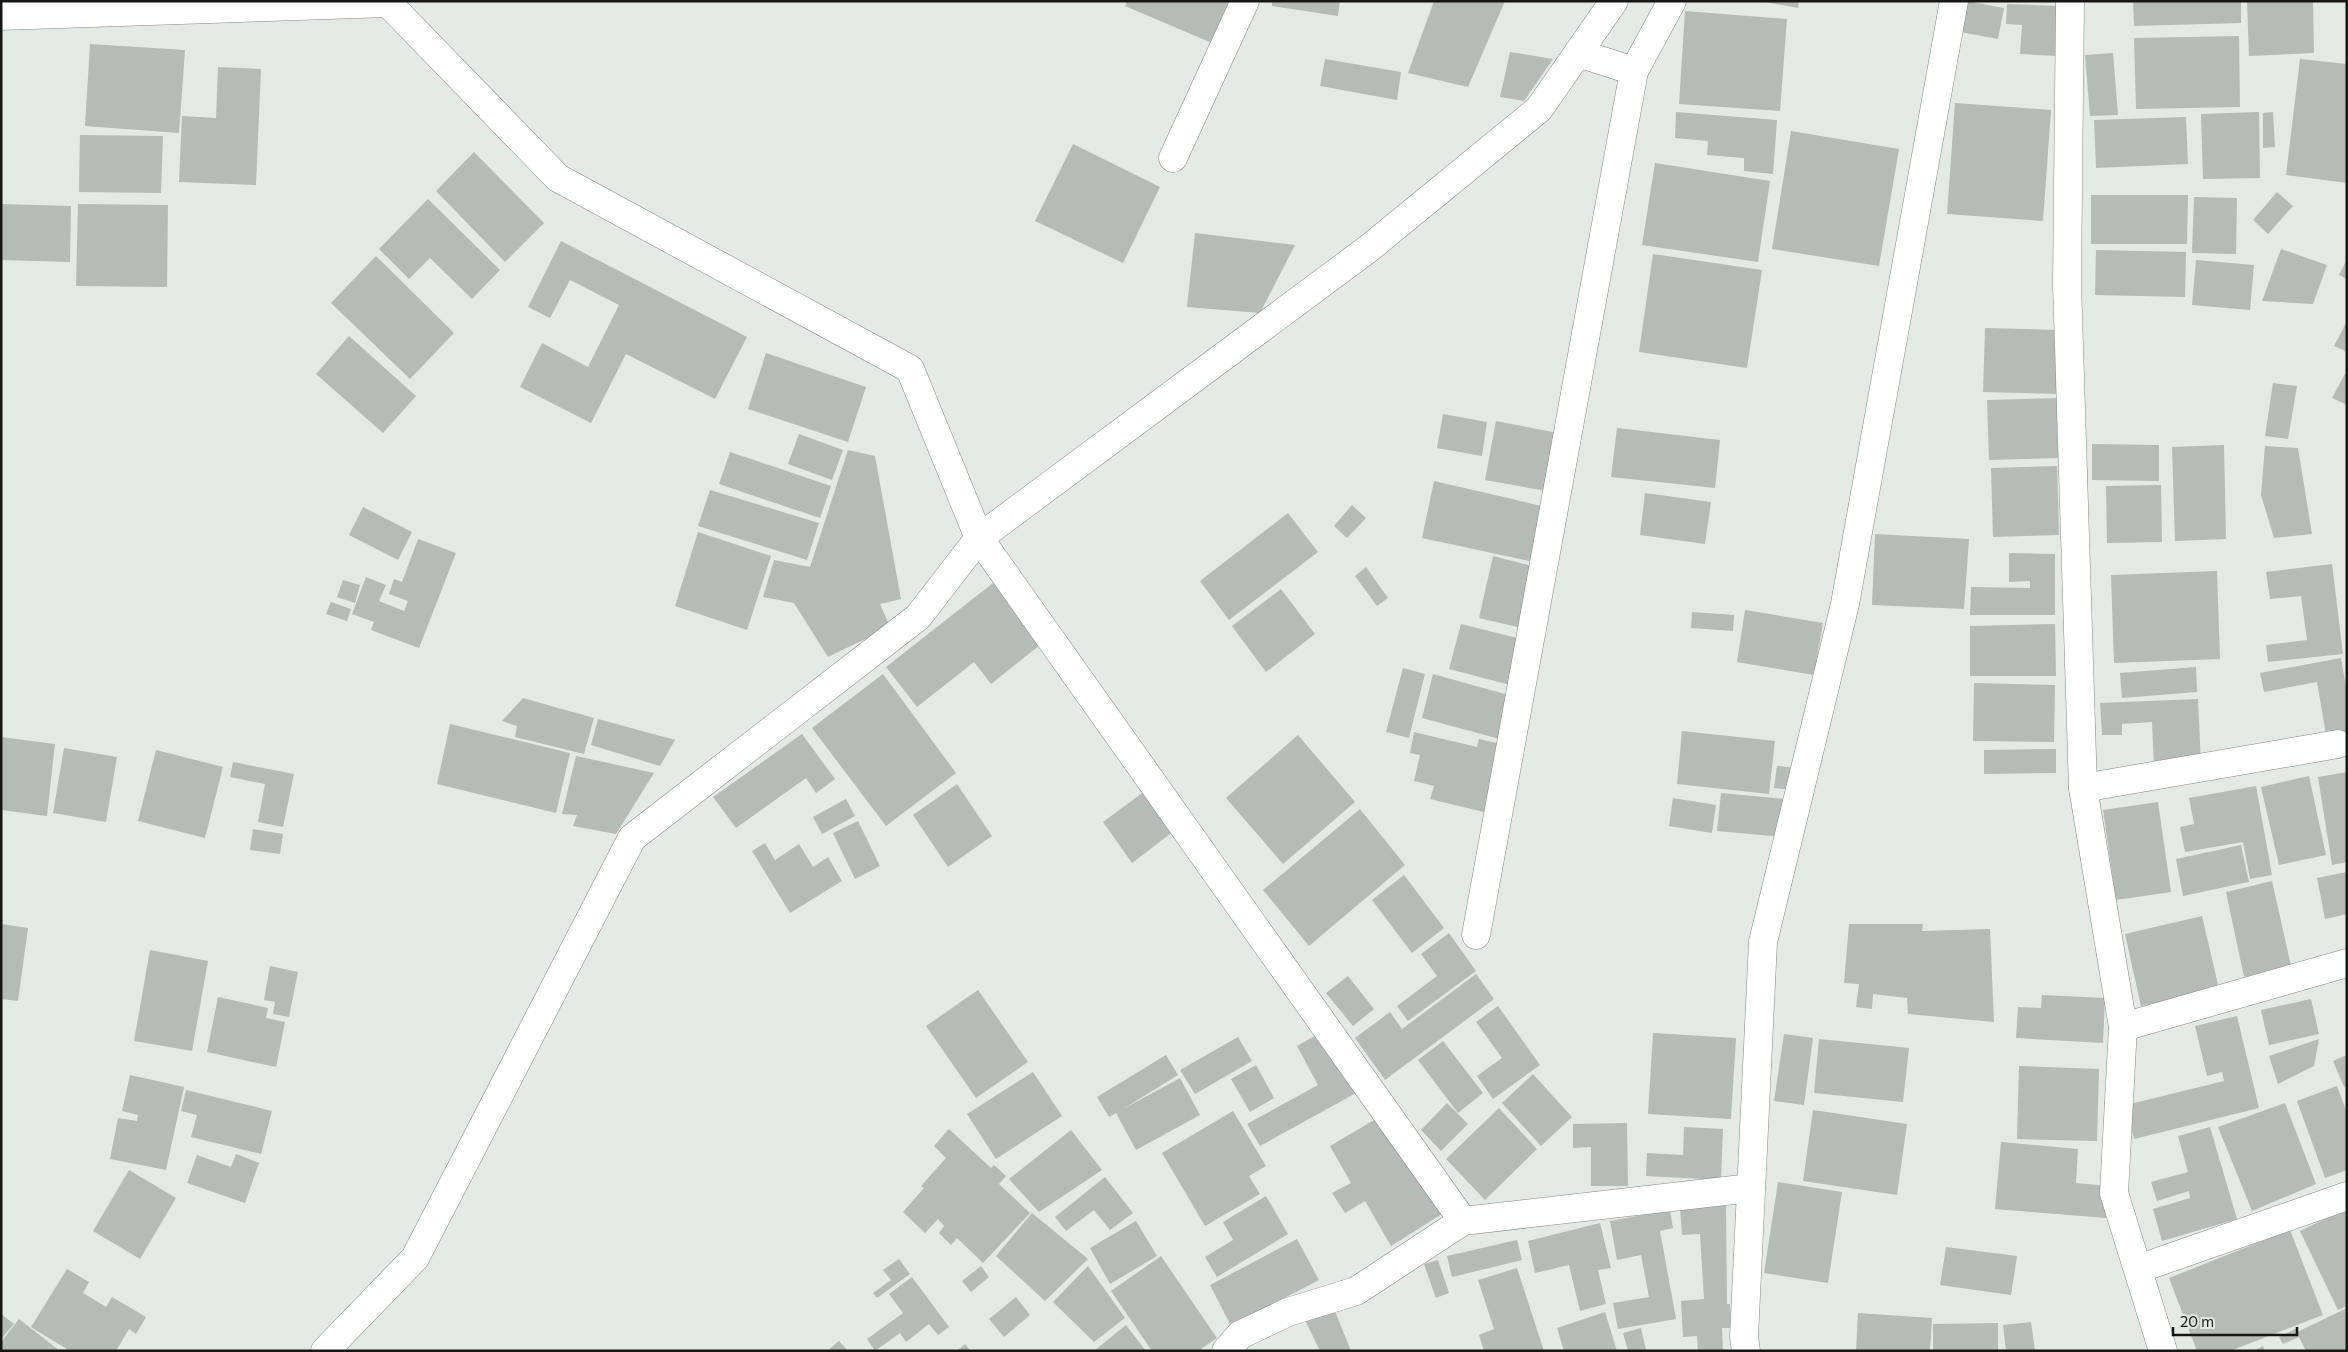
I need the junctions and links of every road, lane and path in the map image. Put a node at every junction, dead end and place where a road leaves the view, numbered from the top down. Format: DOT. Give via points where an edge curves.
graph roads {
  1 [pos="1245,1"];
  2 [pos="1614,1"];
  3 [pos="1672,1"];
  4 [pos="1954,1"];
  5 [pos="2070,1"];
  6 [pos="387,2"];
  7 [pos="1,16"];
  8 [pos="1578,53"];
  9 [pos="1634,71"];
  10 [pos="1173,158"];
  11 [pos="979,538"];
  12 [pos="2338,744"];
  13 [pos="2083,788"];
  14 [pos="1476,935"];
  15 [pos="2347,963"];
  16 [pos="2123,1027"];
  17 [pos="1751,1188"];
  18 [pos="2347,1196"];
  19 [pos="1463,1221"];
  20 [pos="2138,1269"];
  21 [pos="325,1351"];
  22 [pos="1226,1351"];
  23 [pos="1746,1351"];
  24 [pos="2163,1351"];
  1 -- 10 [label="street"];
  2 -- 8 [label="street"];
  3 -- 9 [label="street"];
  4 -- 17 [label="street" via="1845,604 1762,942"];
  5 -- 13 [label="street" via="2067,284"];
  6 -- 7 [label="street"];
  6 -- 11 [label="street" via="558,178 910,369"];
  8 -- 9 [label="street"];
  8 -- 11 [label="street" via="1539,110 1368,249"];
  9 -- 14 [label="street"];
  11 -- 19 [label="street"];
  11 -- 21 [label="street" via="918,617 632,838 414,1258"];
  12 -- 13 [label="street"];
  13 -- 16 [label="street"];
  15 -- 16 [label="street"];
  16 -- 20 [label="street" via="2114,1193"];
  17 -- 19 [label="street"];
  17 -- 23 [label="street"];
  18 -- 20 [label="street"];
  19 -- 22 [label="street" via="1356,1291 1288,1312 1240,1335"];
  20 -- 24 [label="street"];
}
